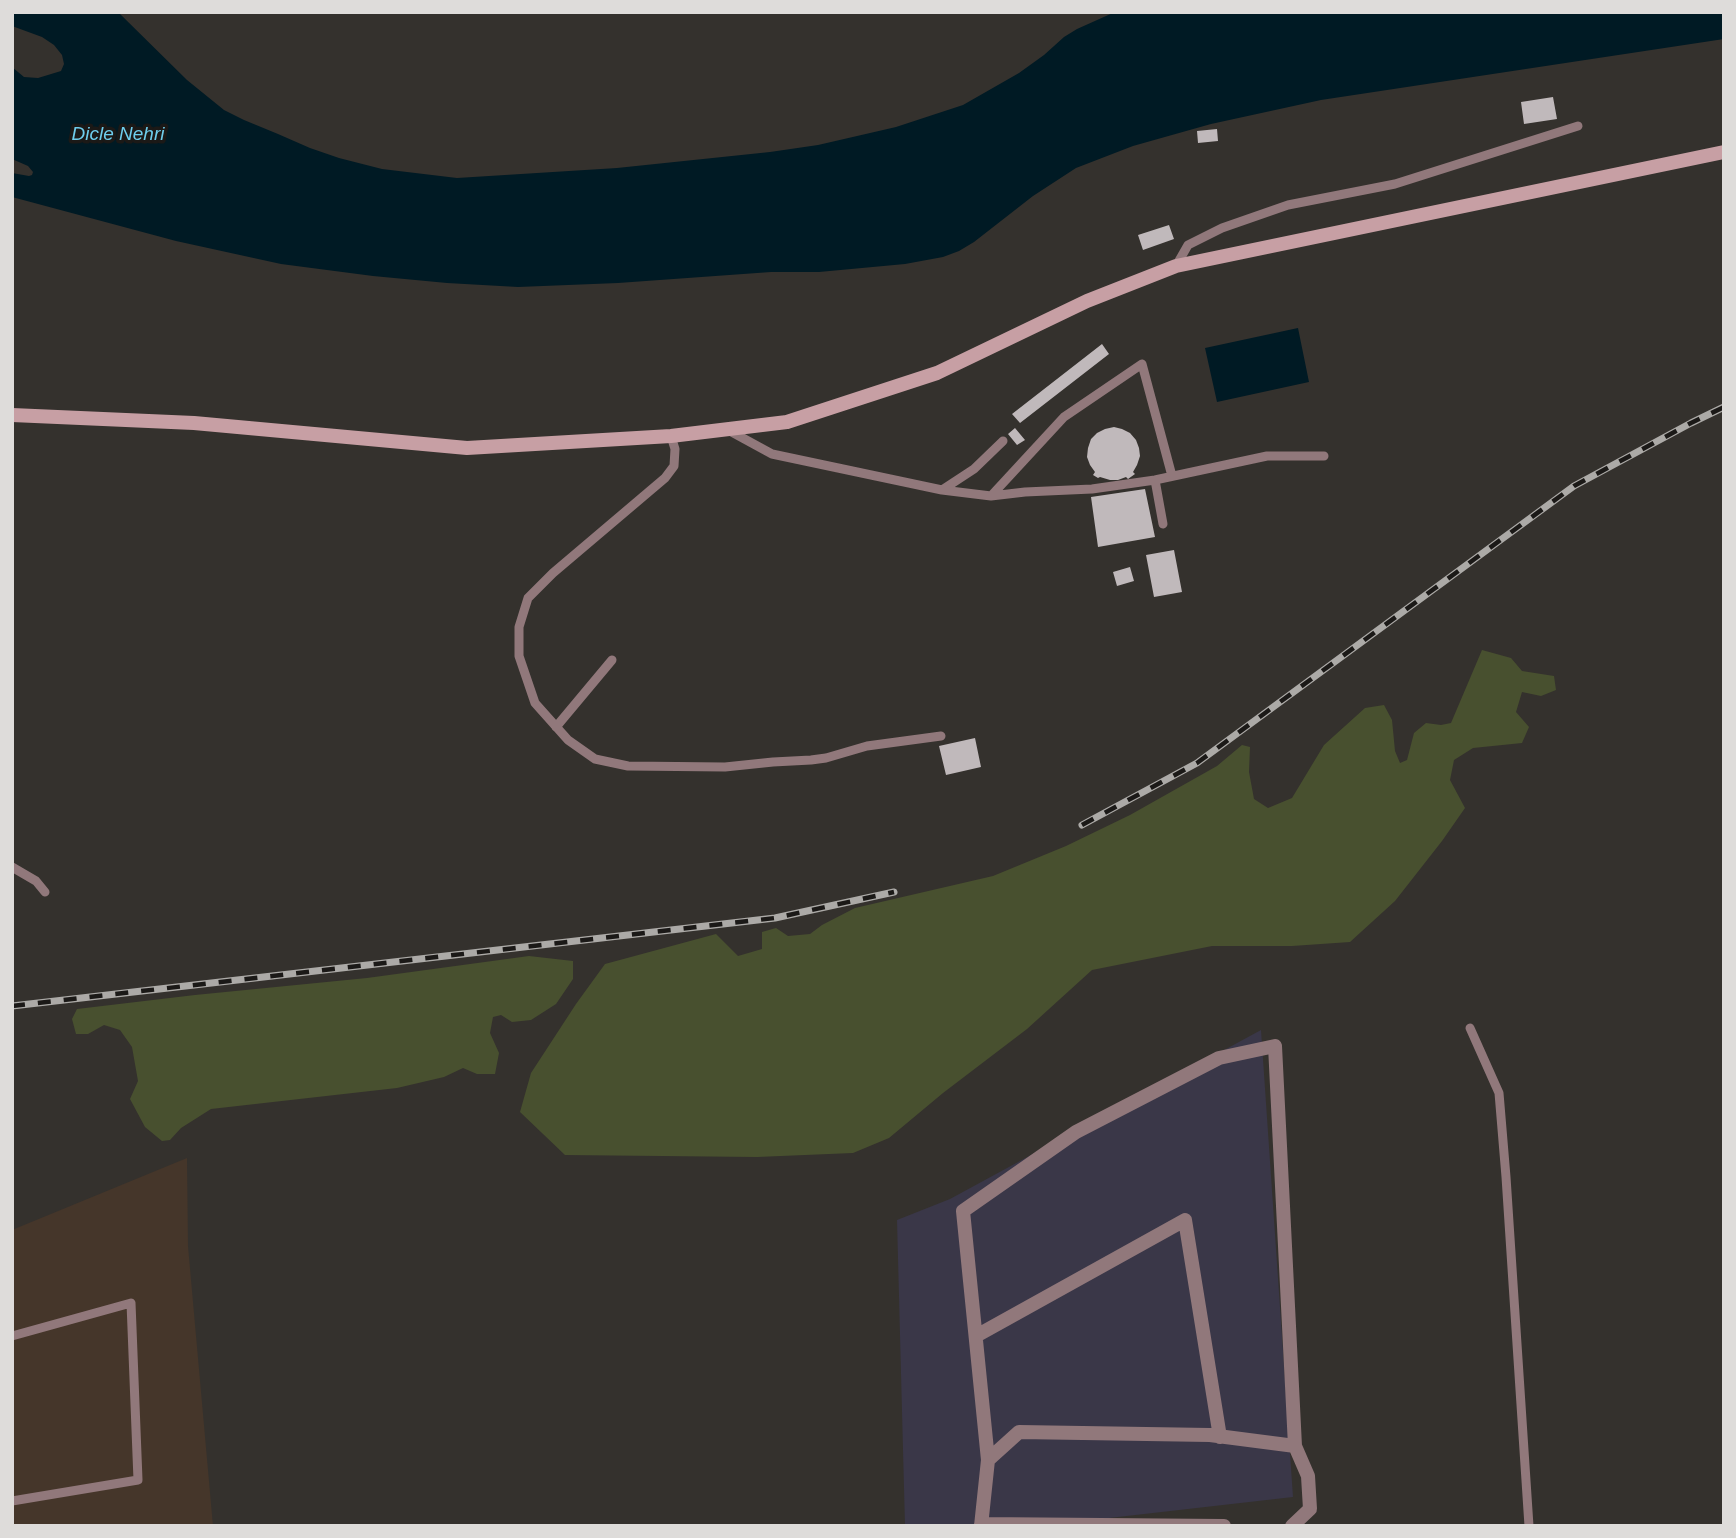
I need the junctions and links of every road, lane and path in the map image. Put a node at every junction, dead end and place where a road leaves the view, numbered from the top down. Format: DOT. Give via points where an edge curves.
graph roads {
  1 [pos="1578,126"];
  2 [pos="1724,152"];
  3 [pos="1176,266"];
  4 [pos="12,415"];
  5 [pos="727,429"];
  6 [pos="671,436"];
  7 [pos="1003,441"];
  8 [pos="1324,456"];
  9 [pos="1172,476"];
  10 [pos="1155,481"];
  11 [pos="942,490"];
  12 [pos="991,496"];
  13 [pos="1163,524"];
  14 [pos="612,660"];
  15 [pos="556,727"];
  16 [pos="940,736"];
  17 [pos="12,867"];
  18 [pos="45,892"];
  19 [pos="1470,1028"];
  20 [pos="12,1336"];
  21 [pos="976,1336"];
  22 [pos="1220,1437"];
  23 [pos="1295,1446"];
  24 [pos="988,1460"];
  25 [pos="12,1501"];
  26 [pos="981,1525"];
  27 [pos="1224,1526"];
  28 [pos="1292,1526"];
  29 [pos="1529,1526"];
  1 -- 3 [label="lane" via="1395,184 1288,205 1188,245"];
  2 -- 3 [label="street"];
  3 -- 5 [label="street" via="1087,301 937,373 787,422"];
  4 -- 6 [label="street" via="194,423 467,448"];
  5 -- 6 [label="street"];
  5 -- 11 [label="lane" via="772,454"];
  6 -- 15 [label="lane" via="674,466 665,478 528,598 519,627 519,656 535,703"];
  7 -- 11 [label="lane" via="974,469"];
  8 -- 9 [label="lane" via="1267,456"];
  9 -- 10 [label="lane"];
  9 -- 12 [label="lane" via="1142,364 1064,417"];
  10 -- 12 [label="lane"];
  10 -- 13 [label="lane"];
  11 -- 12 [label="lane"];
  14 -- 15 [label="lane"];
  15 -- 16 [label="lane" via="595,759 628,766 725,767 811,760 867,746"];
  17 -- 18 [label="lane"];
  19 -- 29 [label="lane" via="1499,1093"];
  20 -- 25 [label="lane" via="131,1303 138,1480"];
  21 -- 22 [label="street" via="1185,1220"];
  21 -- 23 [label="street" via="963,1211 1076,1132 1219,1058 1275,1046"];
  21 -- 24 [label="street"];
  22 -- 23 [label="street"];
  22 -- 24 [label="street" via="1019,1432"];
  23 -- 28 [label="street" via="1308,1476 1310,1509"];
  24 -- 26 [label="street"];
  26 -- 27 [label="street"];
}
